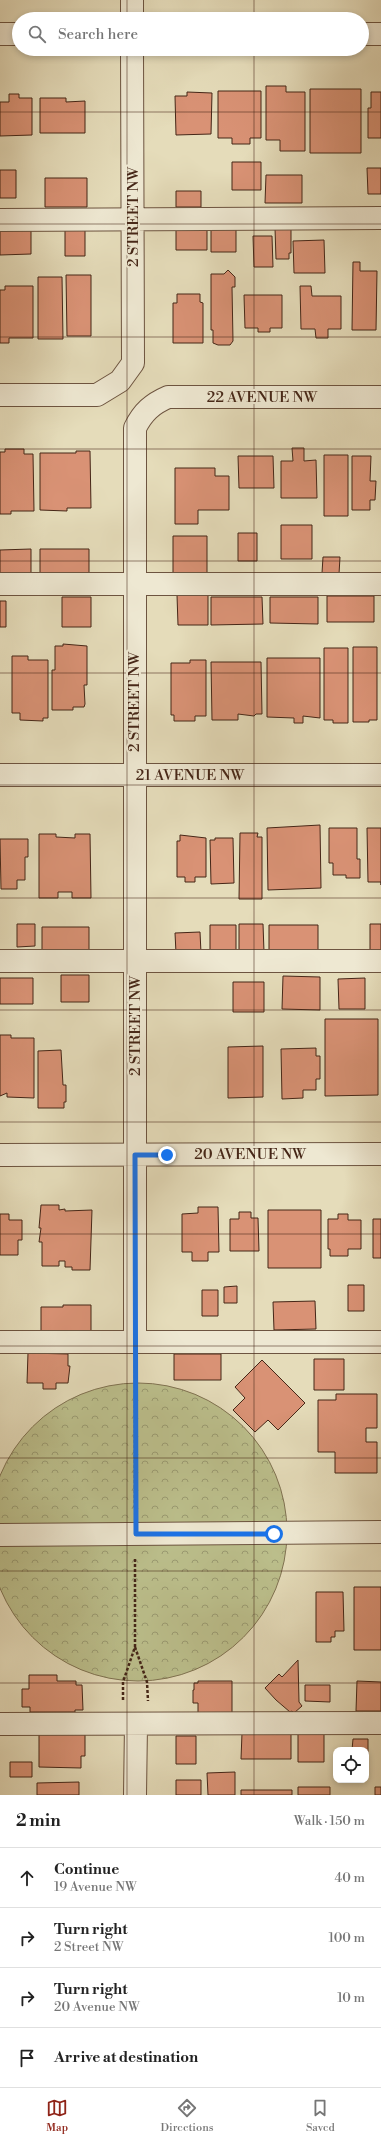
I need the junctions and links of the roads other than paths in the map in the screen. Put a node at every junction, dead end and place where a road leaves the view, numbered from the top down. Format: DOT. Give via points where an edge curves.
graph roads {
  1 [pos="132,0"];
  2 [pos="132,12"];
  3 [pos="0,34"];
  4 [pos="12,34"];
  5 [pos="369,34"];
  6 [pos="381,34"];
  7 [pos="132,56"];
  8 [pos="381,218"];
  9 [pos="0,220"];
  10 [pos="133,220"];
  11 [pos="0,395"];
  12 [pos="381,397"];
  13 [pos="147,409"];
  14 [pos="0,584"];
  15 [pos="135,584"];
  16 [pos="381,584"];
  17 [pos="134,775"];
  18 [pos="381,775"];
  19 [pos="0,776"];
  20 [pos="135,960"];
  21 [pos="0,961"];
  22 [pos="381,961"];
  23 [pos="381,1154"];
  24 [pos="0,1155"];
  25 [pos="135,1155"];
  26 [pos="0,1342"];
  27 [pos="135,1342"];
  28 [pos="381,1342"];
  29 [pos="381,1532"];
  30 [pos="0,1534"];
  31 [pos="381,1723"];
  32 [pos="0,1724"];
  33 [pos="136,1724"];
  34 [pos="135,1795"];
  1 -- 2 [label="street"];
  3 -- 4 [label="street"];
  5 -- 6 [label="street"];
  7 -- 10 [label="street, 2 STREET NW"];
  8 -- 10 [label="street"];
  9 -- 10 [label="street"];
  10 -- 11 [label="street, 2 STREET NW" via="133,363 120,381 97,395"];
  12 -- 13 [label="street, 22 AVENUE NW" via="168,397"];
  13 -- 15 [label="street, 2 STREET NW" via="135,428"];
  14 -- 15 [label="street"];
  15 -- 16 [label="street"];
  15 -- 17 [label="street, 2 STREET NW"];
  17 -- 18 [label="street, 21 AVENUE NW"];
  17 -- 19 [label="street, 21 AVENUE NW"];
  17 -- 20 [label="street, 2 STREET NW"];
  20 -- 21 [label="street"];
  20 -- 22 [label="street"];
  20 -- 25 [label="street, 2 STREET NW"];
  23 -- 25 [label="street, 20 AVENUE NW"];
  24 -- 25 [label="street, 20 AVENUE NW"];
  25 -- 27 [label="street, 2 STREET NW"];
  26 -- 27 [label="street"];
  27 -- 28 [label="street"];
  29 -- 30 [label="street"];
  31 -- 33 [label="street"];
  32 -- 33 [label="street"];
  33 -- 34 [label="street"];
}
